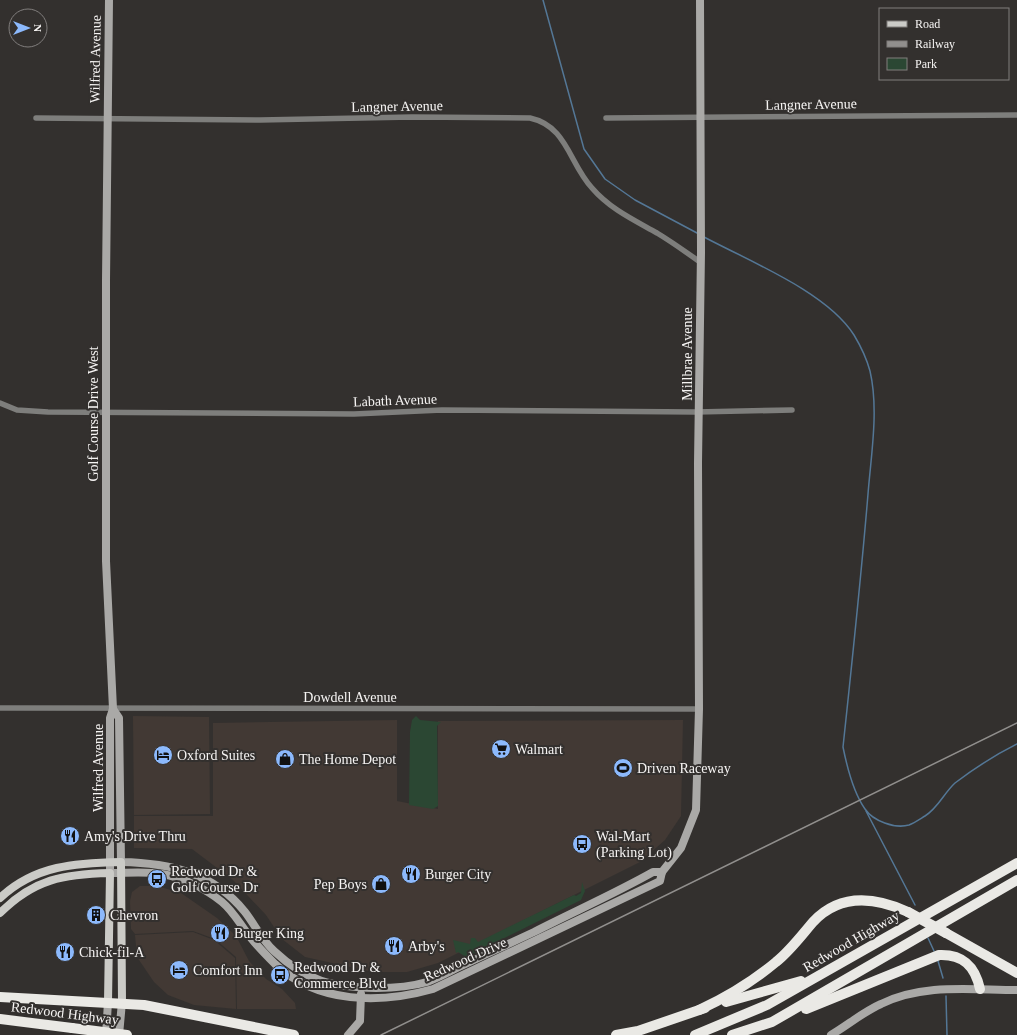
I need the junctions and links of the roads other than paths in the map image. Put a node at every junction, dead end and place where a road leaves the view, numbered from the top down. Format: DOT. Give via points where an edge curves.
graph roads {
  1 [pos="109,0"];
  2 [pos="700,0"];
  3 [pos="1017,115"];
  4 [pos="701,117"];
  5 [pos="36,118"];
  6 [pos="107,118"];
  7 [pos="606,118"];
  8 [pos="700,262"];
  9 [pos="0,402"];
  10 [pos="792,410"];
  11 [pos="106,411"];
  12 [pos="700,412"];
  13 [pos="0,708"];
  14 [pos="699,708"];
  15 [pos="113,709"];
  16 [pos="121,862"];
  17 [pos="110,863"];
  18 [pos="1017,863"];
  19 [pos="662,872"];
  20 [pos="110,873"];
  21 [pos="121,873"];
  22 [pos="1017,880"];
  23 [pos="207,881"];
  24 [pos="202,889"];
  25 [pos="0,898"];
  26 [pos="0,913"];
  27 [pos="258,932"];
  28 [pos="251,938"];
  29 [pos="1017,973"];
  30 [pos="307,975"];
  31 [pos="815,978"];
  32 [pos="303,984"];
  33 [pos="361,987"];
  34 [pos="980,989"];
  35 [pos="1017,990"];
  36 [pos="0,997"];
  37 [pos="361,999"];
  38 [pos="108,1002"];
  39 [pos="122,1002"];
  40 [pos="699,1010"];
  41 [pos="0,1019"];
  42 [pos="772,1022"];
  43 [pos="106,1035"];
  44 [pos="119,1035"];
  45 [pos="127,1035"];
  46 [pos="294,1035"];
  47 [pos="348,1035"];
  48 [pos="616,1035"];
  49 [pos="695,1035"];
  50 [pos="732,1035"];
  51 [pos="831,1035"];
  1 -- 6 [label="street, Wilfred Avenue"];
  2 -- 4 [label="street, Millbrae Avenue"];
  3 -- 4 [label="street, Langner Avenue"];
  4 -- 7 [label="street, Langner Avenue"];
  4 -- 8 [label="street, Millbrae Avenue"];
  5 -- 6 [label="street, Langner Avenue"];
  6 -- 8 [label="street, Langner Avenue" via="260,120 412,117 541,120 558,132 578,170 609,205"];
  6 -- 11 [label="street, Golf Course Drive West"];
  8 -- 12 [label="street, Millbrae Avenue"];
  9 -- 11 [label="street, Labath Avenue" via="28,412"];
  10 -- 12 [label="street, Labath Avenue"];
  11 -- 12 [label="street, Labath Avenue" via="354,414 442,410"];
  11 -- 15 [label="street, Golf Course Drive West" via="106,561"];
  12 -- 14 [label="street, Millbrae Avenue"];
  13 -- 15 [label="street, Dowdell Avenue"];
  14 -- 15 [label="street, Dowdell Avenue"];
  14 -- 19 [label="street, Redwood Drive" via="696,810 681,848"];
  15 -- 16 [label="street, Wilfred Avenue" via="119,718"];
  15 -- 17 [label="street, Wilfred Avenue" via="110,718"];
  16 -- 17 [label="main road, Redwood Drive"];
  16 -- 21 [label="main road, Wilfred Avenue"];
  16 -- 23 [label="street, Redwood Drive" via="174,867"];
  17 -- 20 [label="street, Wilfred Avenue"];
  17 -- 25 [label="main road, Redwood Drive" via="68,865 34,874"];
  18 -- 31 [label="highway, Redwood Highway"];
  19 -- 33 [label="street, Redwood Drive" via="653,872 427,982 409,986"];
  19 -- 37 [label="street, Redwood Drive" via="660,881 433,989 402,996"];
  20 -- 21 [label="street, Redwood Drive"];
  20 -- 26 [label="main road, Redwood Drive" via="80,874 47,881 14,899"];
  20 -- 38 [label="main road"];
  21 -- 24 [label="street, Redwood Drive" via="162,874"];
  21 -- 39 [label="main road, Wilfred Avenue"];
  22 -- 42 [label="highway, Redwood Highway"];
  23 -- 24 [label="street"];
  23 -- 27 [label="street, Redwood Drive" via="236,902"];
  24 -- 28 [label="street, Redwood Drive" via="222,902"];
  27 -- 28 [label="street"];
  27 -- 30 [label="street, Redwood Drive" via="273,950"];
  28 -- 32 [label="street, Redwood Drive" via="276,965"];
  29 -- 40 [label="highway, bridge" via="946,932 890,904 867,900 845,902 820,916 777,962 732,995"];
  30 -- 32 [label="street"];
  30 -- 33 [label="street, Redwood Drive" via="330,984"];
  31 -- 40 [label="highway"];
  31 -- 49 [label="highway, Redwood Highway" via="761,1008"];
  32 -- 37 [label="street, Redwood Drive" via="332,995"];
  33 -- 37 [label="street"];
  34 -- 35 [label="street"];
  34 -- 42 [label="highway" via="972,967 956,957 939,955"];
  34 -- 51 [label="street" via="940,989 898,997 881,1004"];
  36 -- 38 [label="highway"];
  37 -- 47 [label="street" via="360,1021"];
  38 -- 39 [label="highway"];
  38 -- 43 [label="street"];
  39 -- 44 [label="street"];
  39 -- 46 [label="highway"];
  40 -- 48 [label="highway"];
  41 -- 45 [label="highway, Redwood Highway, bridge"];
  42 -- 50 [label="highway, Redwood Highway"];
}
